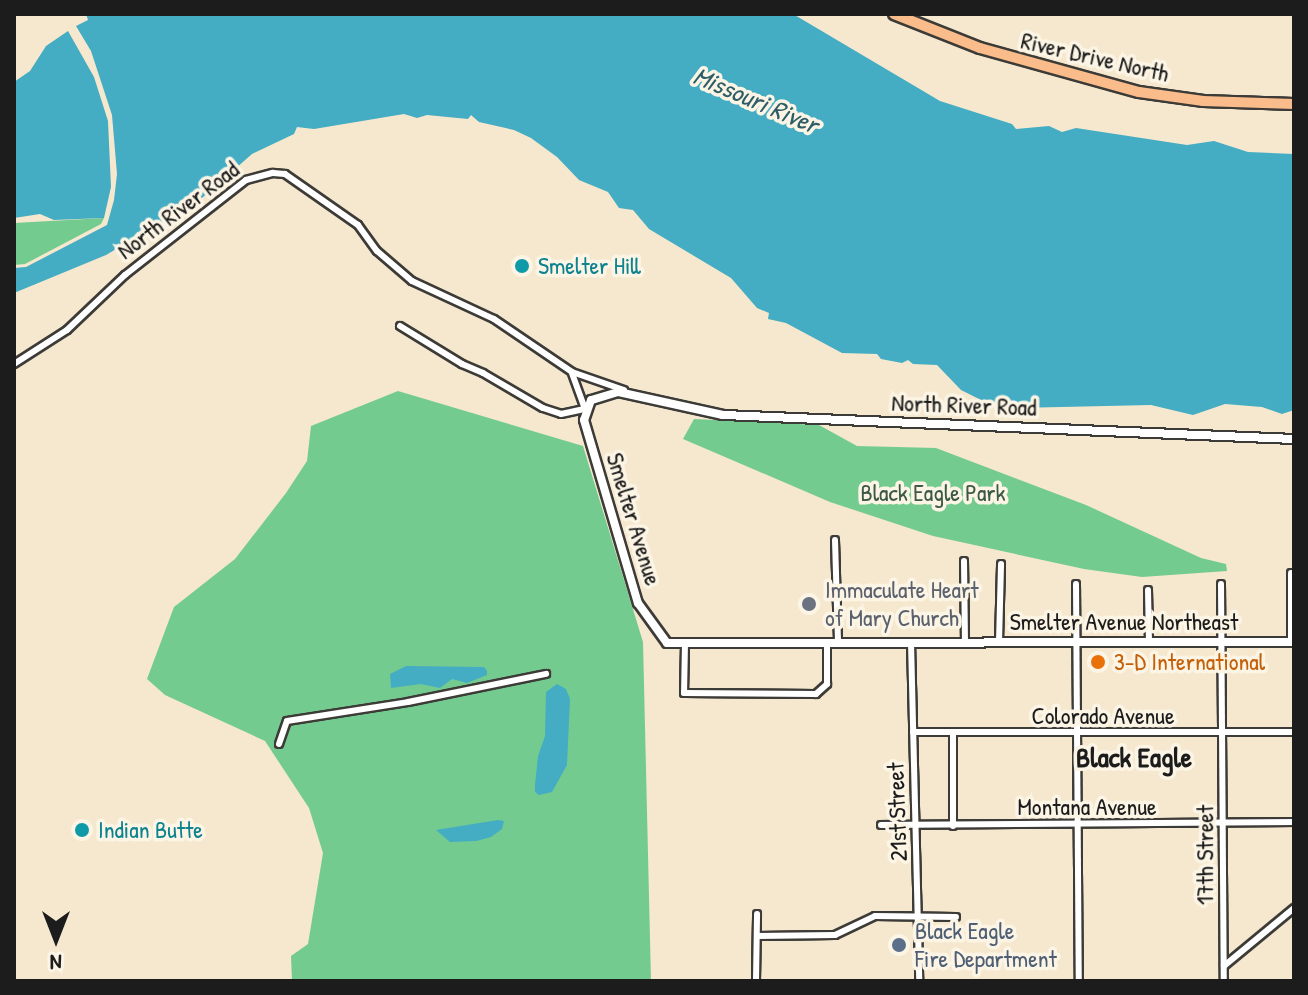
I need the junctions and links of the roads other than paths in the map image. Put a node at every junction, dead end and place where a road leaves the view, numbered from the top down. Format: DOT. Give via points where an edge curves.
graph roads {
  1 [pos="898,15"];
  2 [pos="1294,104"];
  3 [pos="400,326"];
  4 [pos="14,364"];
  5 [pos="572,372"];
  6 [pos="635,394"];
  7 [pos="588,405"];
  8 [pos="1294,439"];
  9 [pos="835,540"];
  10 [pos="964,561"];
  11 [pos="1001,564"];
  12 [pos="1291,573"];
  13 [pos="1076,584"];
  14 [pos="1221,584"];
  15 [pos="1148,590"];
  16 [pos="1149,641"];
  17 [pos="838,642"];
  18 [pos="911,642"];
  19 [pos="965,642"];
  20 [pos="999,642"];
  21 [pos="1076,642"];
  22 [pos="1221,642"];
  23 [pos="1292,642"];
  24 [pos="667,643"];
  25 [pos="685,643"];
  26 [pos="827,643"];
  27 [pos="546,674"];
  28 [pos="913,732"];
  29 [pos="1294,732"];
  30 [pos="953,733"];
  31 [pos="1221,733"];
  32 [pos="1077,735"];
  33 [pos="279,744"];
  34 [pos="1294,823"];
  35 [pos="915,824"];
  36 [pos="1223,824"];
  37 [pos="881,825"];
  38 [pos="1078,825"];
  39 [pos="953,826"];
  40 [pos="1294,908"];
  41 [pos="757,914"];
  42 [pos="918,917"];
  43 [pos="956,917"];
  44 [pos="757,936"];
  45 [pos="1224,966"];
  46 [pos="756,981"];
  47 [pos="919,981"];
  48 [pos="1079,981"];
  49 [pos="1224,981"];
  1 -- 2 [label="main road, River Drive North" via="1006,57 1139,92 1203,101"];
  3 -- 7 [label="street" via="543,408 561,414"];
  4 -- 5 [label="street, North River Road" via="67,330 125,275 246,180 273,173 285,174 358,225 377,251 412,281 494,319"];
  5 -- 6 [label="street, North River Road"];
  5 -- 7 [label="street"];
  6 -- 7 [label="street, North River Road" via="603,394"];
  6 -- 8 [label="street, North River Road" via="723,415"];
  7 -- 24 [label="street, Smelter Avenue" via="589,436 638,603"];
  9 -- 17 [label="street"];
  10 -- 19 [label="street"];
  11 -- 20 [label="street"];
  12 -- 23 [label="street"];
  13 -- 21 [label="street"];
  14 -- 22 [label="street, 17th Street"];
  15 -- 16 [label="street"];
  16 -- 21 [label="street, Smelter Avenue Northeast"];
  16 -- 22 [label="street, Smelter Avenue Northeast"];
  17 -- 18 [label="street, Smelter Avenue Northeast"];
  17 -- 26 [label="street, Smelter Avenue Northeast"];
  18 -- 19 [label="street, Smelter Avenue Northeast"];
  18 -- 28 [label="street, 21st Street"];
  19 -- 20 [label="street, Smelter Avenue Northeast"];
  20 -- 21 [label="street, Smelter Avenue Northeast"];
  21 -- 32 [label="street"];
  22 -- 23 [label="street, Smelter Avenue Northeast"];
  22 -- 31 [label="street, 17th Street"];
  24 -- 25 [label="street, Smelter Avenue Northeast"];
  25 -- 26 [label="street, Smelter Avenue Northeast"];
  25 -- 26 [label="street" via="684,693 816,694 827,684"];
  27 -- 33 [label="street" via="287,721"];
  28 -- 30 [label="street, Colorado Avenue"];
  28 -- 35 [label="street, 21st Street"];
  29 -- 31 [label="street, Colorado Avenue"];
  30 -- 32 [label="street, Colorado Avenue"];
  30 -- 39 [label="street"];
  31 -- 32 [label="street, Colorado Avenue"];
  31 -- 36 [label="street, 17th Street"];
  32 -- 38 [label="street"];
  34 -- 36 [label="street, Montana Avenue"];
  35 -- 37 [label="street, Montana Avenue"];
  35 -- 39 [label="street, Montana Avenue"];
  35 -- 42 [label="street, 21st Street"];
  36 -- 38 [label="street, Montana Avenue"];
  36 -- 45 [label="street, 17th Street"];
  38 -- 39 [label="street, Montana Avenue"];
  38 -- 48 [label="street"];
  40 -- 45 [label="street"];
  41 -- 44 [label="street"];
  42 -- 43 [label="street"];
  42 -- 44 [label="street" via="875,916 835,935"];
  42 -- 47 [label="street, 21st Street"];
  44 -- 46 [label="street"];
  45 -- 49 [label="street, 17th Street"];
}
